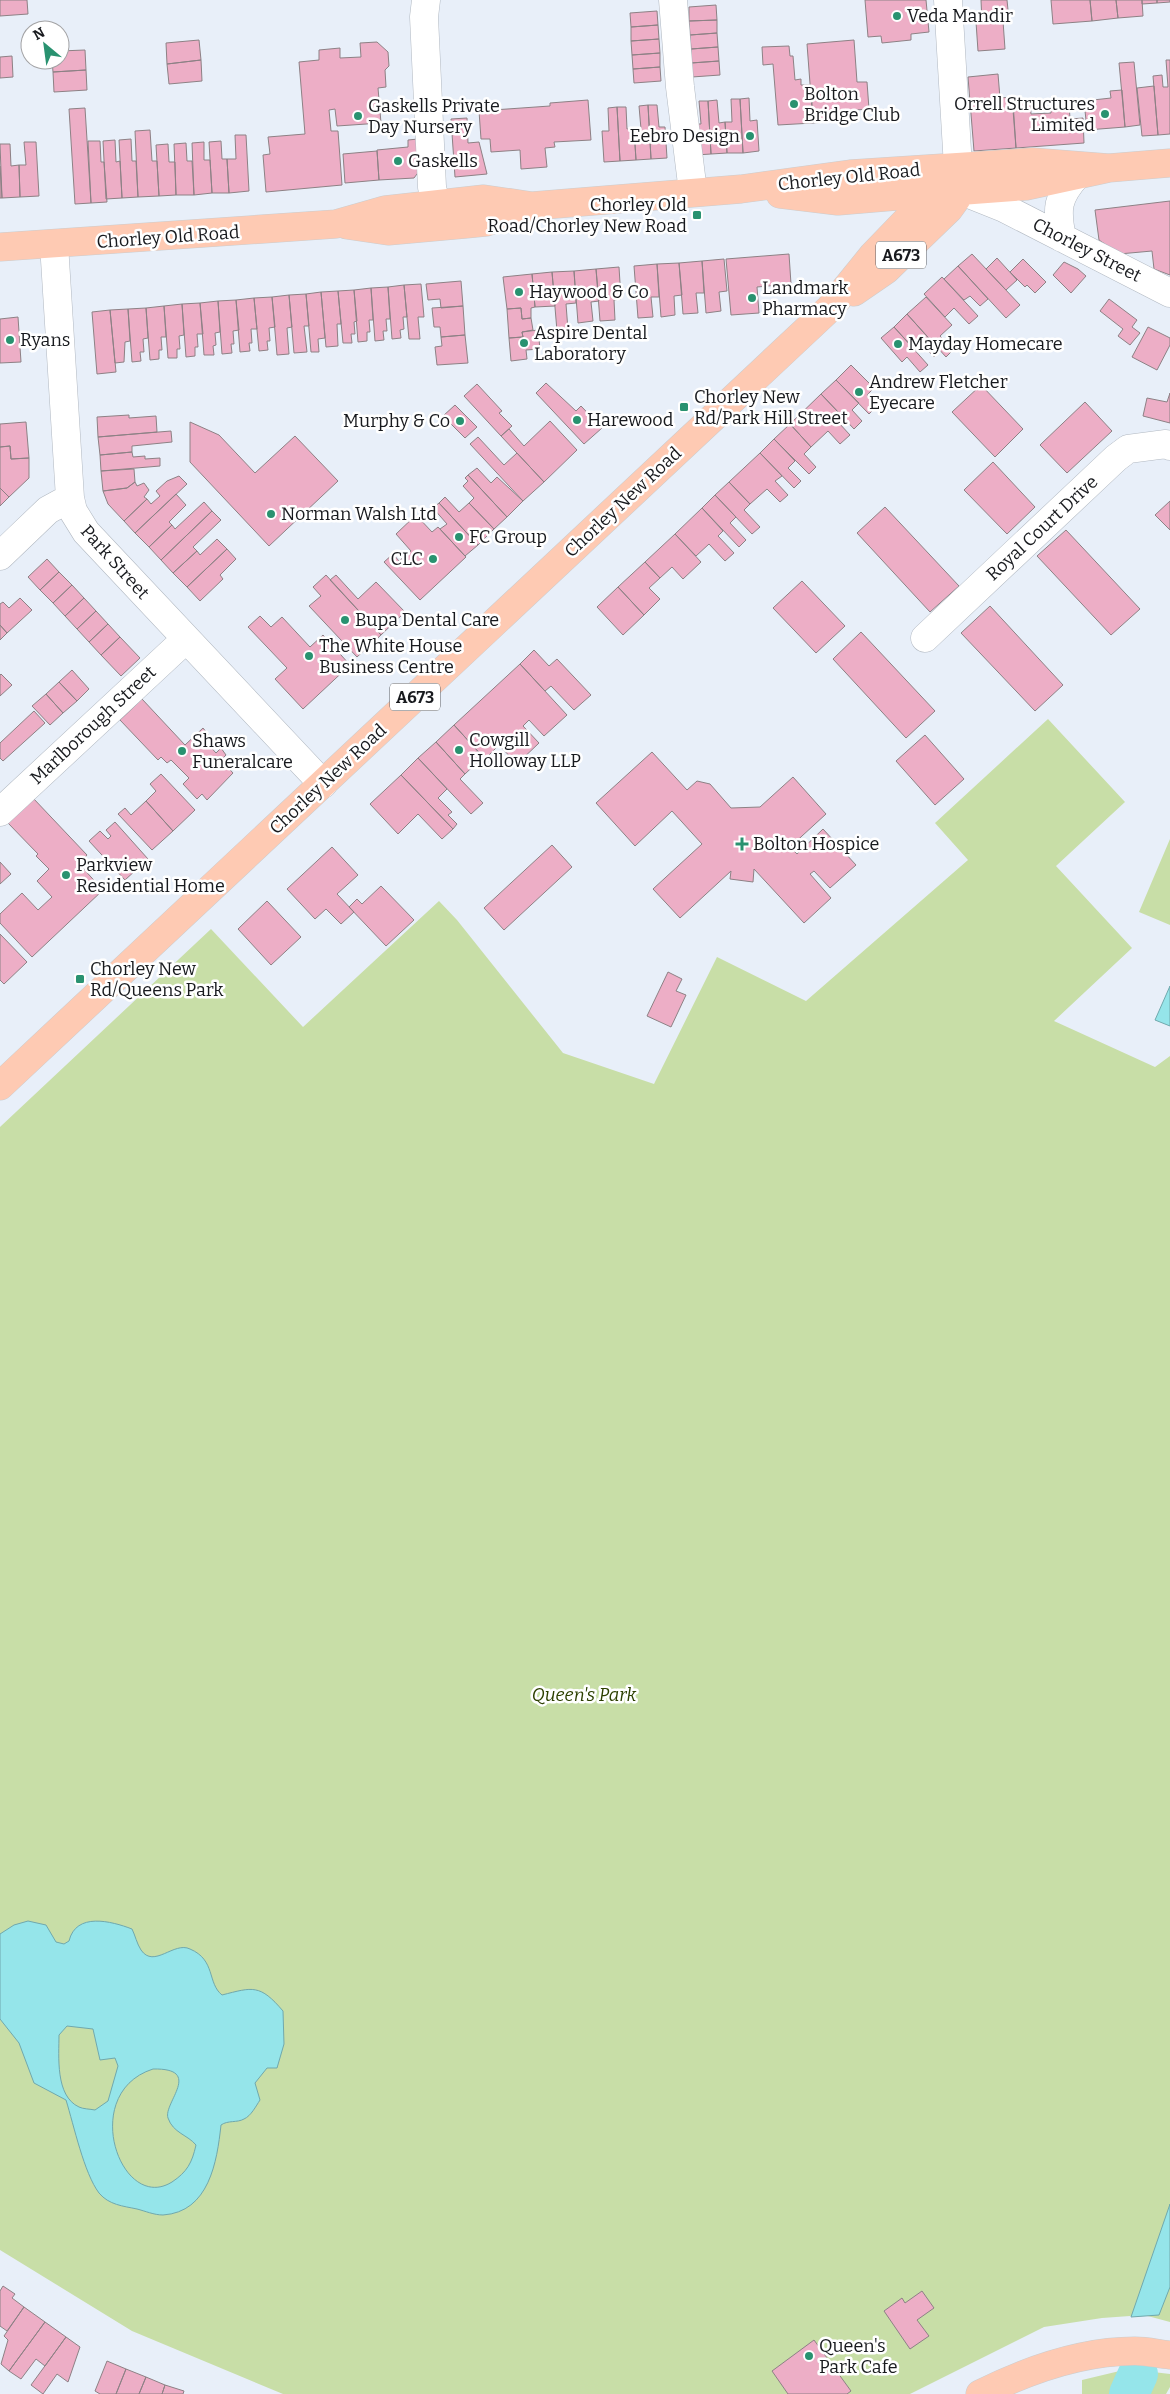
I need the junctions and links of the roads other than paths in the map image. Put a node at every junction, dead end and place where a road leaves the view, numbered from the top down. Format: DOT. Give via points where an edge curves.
graph roads {
  1 [pos="426,0"];
  2 [pos="673,0"];
  3 [pos="948,0"];
  4 [pos="1170,163"];
  5 [pos="1109,168"];
  6 [pos="1077,175"];
  7 [pos="966,182"];
  8 [pos="741,189"];
  9 [pos="693,192"];
  10 [pos="933,193"];
  11 [pos="428,199"];
  12 [pos="532,206"];
  13 [pos="336,224"];
  14 [pos="466,224"];
  15 [pos="388,231"];
  16 [pos="1062,238"];
  17 [pos="54,244"];
  18 [pos="0,247"];
  19 [pos="1170,293"];
  20 [pos="830,308"];
  21 [pos="1170,446"];
  22 [pos="70,498"];
  23 [pos="0,556"];
  24 [pos="925,638"];
  25 [pos="186,639"];
  26 [pos="323,784"];
  27 [pos="0,812"];
  28 [pos="0,1086"];
  29 [pos="1170,2355"];
  30 [pos="980,2394"];
  1 -- 11 [label="street"];
  2 -- 9 [label="street"];
  3 -- 7 [label="street"];
  4 -- 5 [label="main road"];
  5 -- 6 [label="main road"];
  5 -- 7 [label="main road" via="1032,162"];
  6 -- 7 [label="main road" via="1026,186"];
  6 -- 16 [label="street" via="1065,189 1059,203 1058,221"];
  7 -- 8 [label="main road, Chorley Old Road" via="850,174"];
  7 -- 10 [label="main road, Chorley New Road / A673"];
  7 -- 16 [label="street, Chorley Street" via="1004,208"];
  7 -- 20 [label="main road, Chorley New Road / A673" via="949,209 886,270"];
  8 -- 9 [label="main road, Chorley Old Road"];
  8 -- 10 [label="main road, Chorley Old Road" via="838,200"];
  9 -- 12 [label="main road, Chorley Old Road"];
  10 -- 20 [label="main road, Chorley New Road / A673" via="873,255"];
  11 -- 12 [label="main road, Chorley Old Road" via="484,199"];
  11 -- 13 [label="main road, Chorley Old Road"];
  11 -- 14 [label="street" via="447,218"];
  11 -- 15 [label="street"];
  12 -- 14 [label="main road, Chorley Old Road" via="486,222"];
  13 -- 15 [label="main road, Chorley Old Road"];
  13 -- 17 [label="main road, Chorley Old Road"];
  14 -- 15 [label="main road, Chorley Old Road"];
  16 -- 19 [label="street, Chorley Street"];
  17 -- 18 [label="main road, Chorley Old Road"];
  17 -- 22 [label="street, Park Street"];
  20 -- 26 [label="main road, Chorley New Road / A673"];
  21 -- 24 [label="street, Royal Court Drive" via="1128,449 1116,458"];
  22 -- 23 [label="street" via="48,510"];
  22 -- 25 [label="street, Park Street" via="86,532"];
  25 -- 26 [label="street, Park Street"];
  25 -- 27 [label="street, Marlborough Street"];
  26 -- 28 [label="main road, Chorley New Road / A673"];
  29 -- 30 [label="main road" via="1136,2351 1094,2354 1047,2365"];
}
